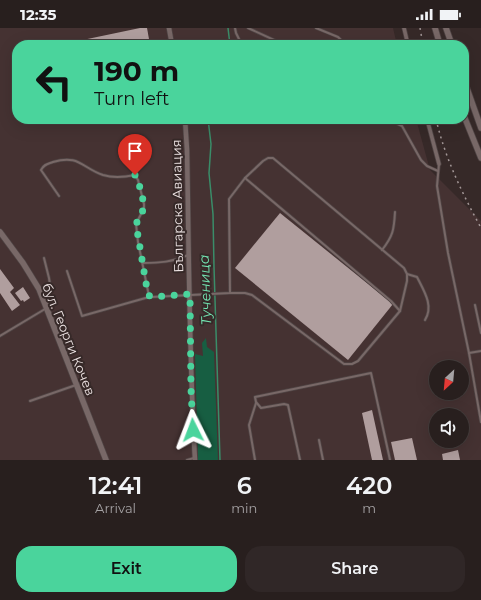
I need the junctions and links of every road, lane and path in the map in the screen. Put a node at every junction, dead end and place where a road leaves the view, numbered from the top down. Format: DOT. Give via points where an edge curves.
graph roads {
  1 [pos="168,28"];
  2 [pos="235,28"];
  3 [pos="248,28"];
  4 [pos="316,28"];
  5 [pos="404,28"];
  6 [pos="435,28"];
  7 [pos="446,28"];
  8 [pos="171,40"];
  9 [pos="240,40"];
  10 [pos="274,40"];
  11 [pos="341,40"];
  12 [pos="407,40"];
  13 [pos="439,40"];
  14 [pos="450,40"];
  15 [pos="469,94"];
  16 [pos="186,124"];
  17 [pos="398,124"];
  18 [pos="428,124"];
  19 [pos="467,124"];
  20 [pos="481,128"];
  21 [pos="481,158"];
  22 [pos="439,164"];
  23 [pos="438,171"];
  24 [pos="245,178"];
  25 [pos="59,196"];
  26 [pos="395,212"];
  27 [pos="0,232"];
  28 [pos="382,250"];
  29 [pos="189,255"];
  30 [pos="44,258"];
  31 [pos="143,263"];
  32 [pos="67,271"];
  33 [pos="407,274"];
  34 [pos="230,293"];
  35 [pos="190,294"];
  36 [pos="150,297"];
  37 [pos="475,305"];
  38 [pos="46,308"];
  39 [pos="400,311"];
  40 [pos="425,320"];
  41 [pos="481,333"];
  42 [pos="0,336"];
  43 [pos="481,351"];
  44 [pos="469,353"];
  45 [pos="76,384"];
  46 [pos="30,401"];
  47 [pos="256,402"];
  48 [pos="481,422"];
  49 [pos="319,440"];
  50 [pos="195,459"];
  51 [pos="106,460"];
  52 [pos="187,460"];
  53 [pos="255,460"];
  54 [pos="300,460"];
  55 [pos="323,460"];
  56 [pos="390,460"];
  1 -- 8 [label="street"];
  2 -- 9 [label="lane"];
  3 -- 10 [label="lane"];
  4 -- 11 [label="lane"];
  5 -- 12 [label="street"];
  6 -- 13 [label="main road"];
  7 -- 14 [label="main road"];
  15 -- 20 [label="main road"];
  16 -- 29 [label="street, Българска Авиация"];
  17 -- 23 [label="lane" via="402,126 421,160"];
  18 -- 22 [label="street"];
  19 -- 21 [label="main road"];
  22 -- 23 [label="lane"];
  23 -- 44 [label="lane" via="437,186 448,253"];
  24 -- 28 [label="lane" via="263,161 273,158"];
  24 -- 34 [label="lane" via="229,199"];
  24 -- 39 [label="lane"];
  25 -- 31 [label="lane" via="41,170 45,165 63,159 72,160 106,176 135,175 144,204 136,224"];
  26 -- 28 [label="lane" via="394,230"];
  27 -- 38 [label="main road, бул. Георги Кочев" via="23,263"];
  28 -- 33 [label="lane" via="404,268"];
  29 -- 31 [label="lane" via="160,263"];
  29 -- 35 [label="street, Българска Авиация"];
  30 -- 38 [label="lane" via="51,291"];
  31 -- 36 [label="lane"];
  32 -- 36 [label="lane" via="82,316"];
  33 -- 39 [label="lane"];
  33 -- 40 [label="lane" via="417,277 428,301 429,315"];
  34 -- 35 [label="lane"];
  34 -- 39 [label="lane" via="252,295 348,365 358,361"];
  35 -- 36 [label="lane"];
  35 -- 50 [label="street, Българска Авиация"];
  37 -- 41 [label="lane"];
  38 -- 42 [label="lane"];
  38 -- 45 [label="main road, бул. Георги Кочев"];
  43 -- 44 [label="lane"];
  44 -- 48 [label="lane"];
  45 -- 46 [label="lane"];
  45 -- 51 [label="main road, бул. Георги Кочев"];
  47 -- 53 [label="lane" via="249,425"];
  47 -- 54 [label="lane" via="262,408 288,405"];
  47 -- 56 [label="lane" via="255,397 371,373"];
  49 -- 55 [label="lane"];
  50 -- 52 [label="lane"];
}
